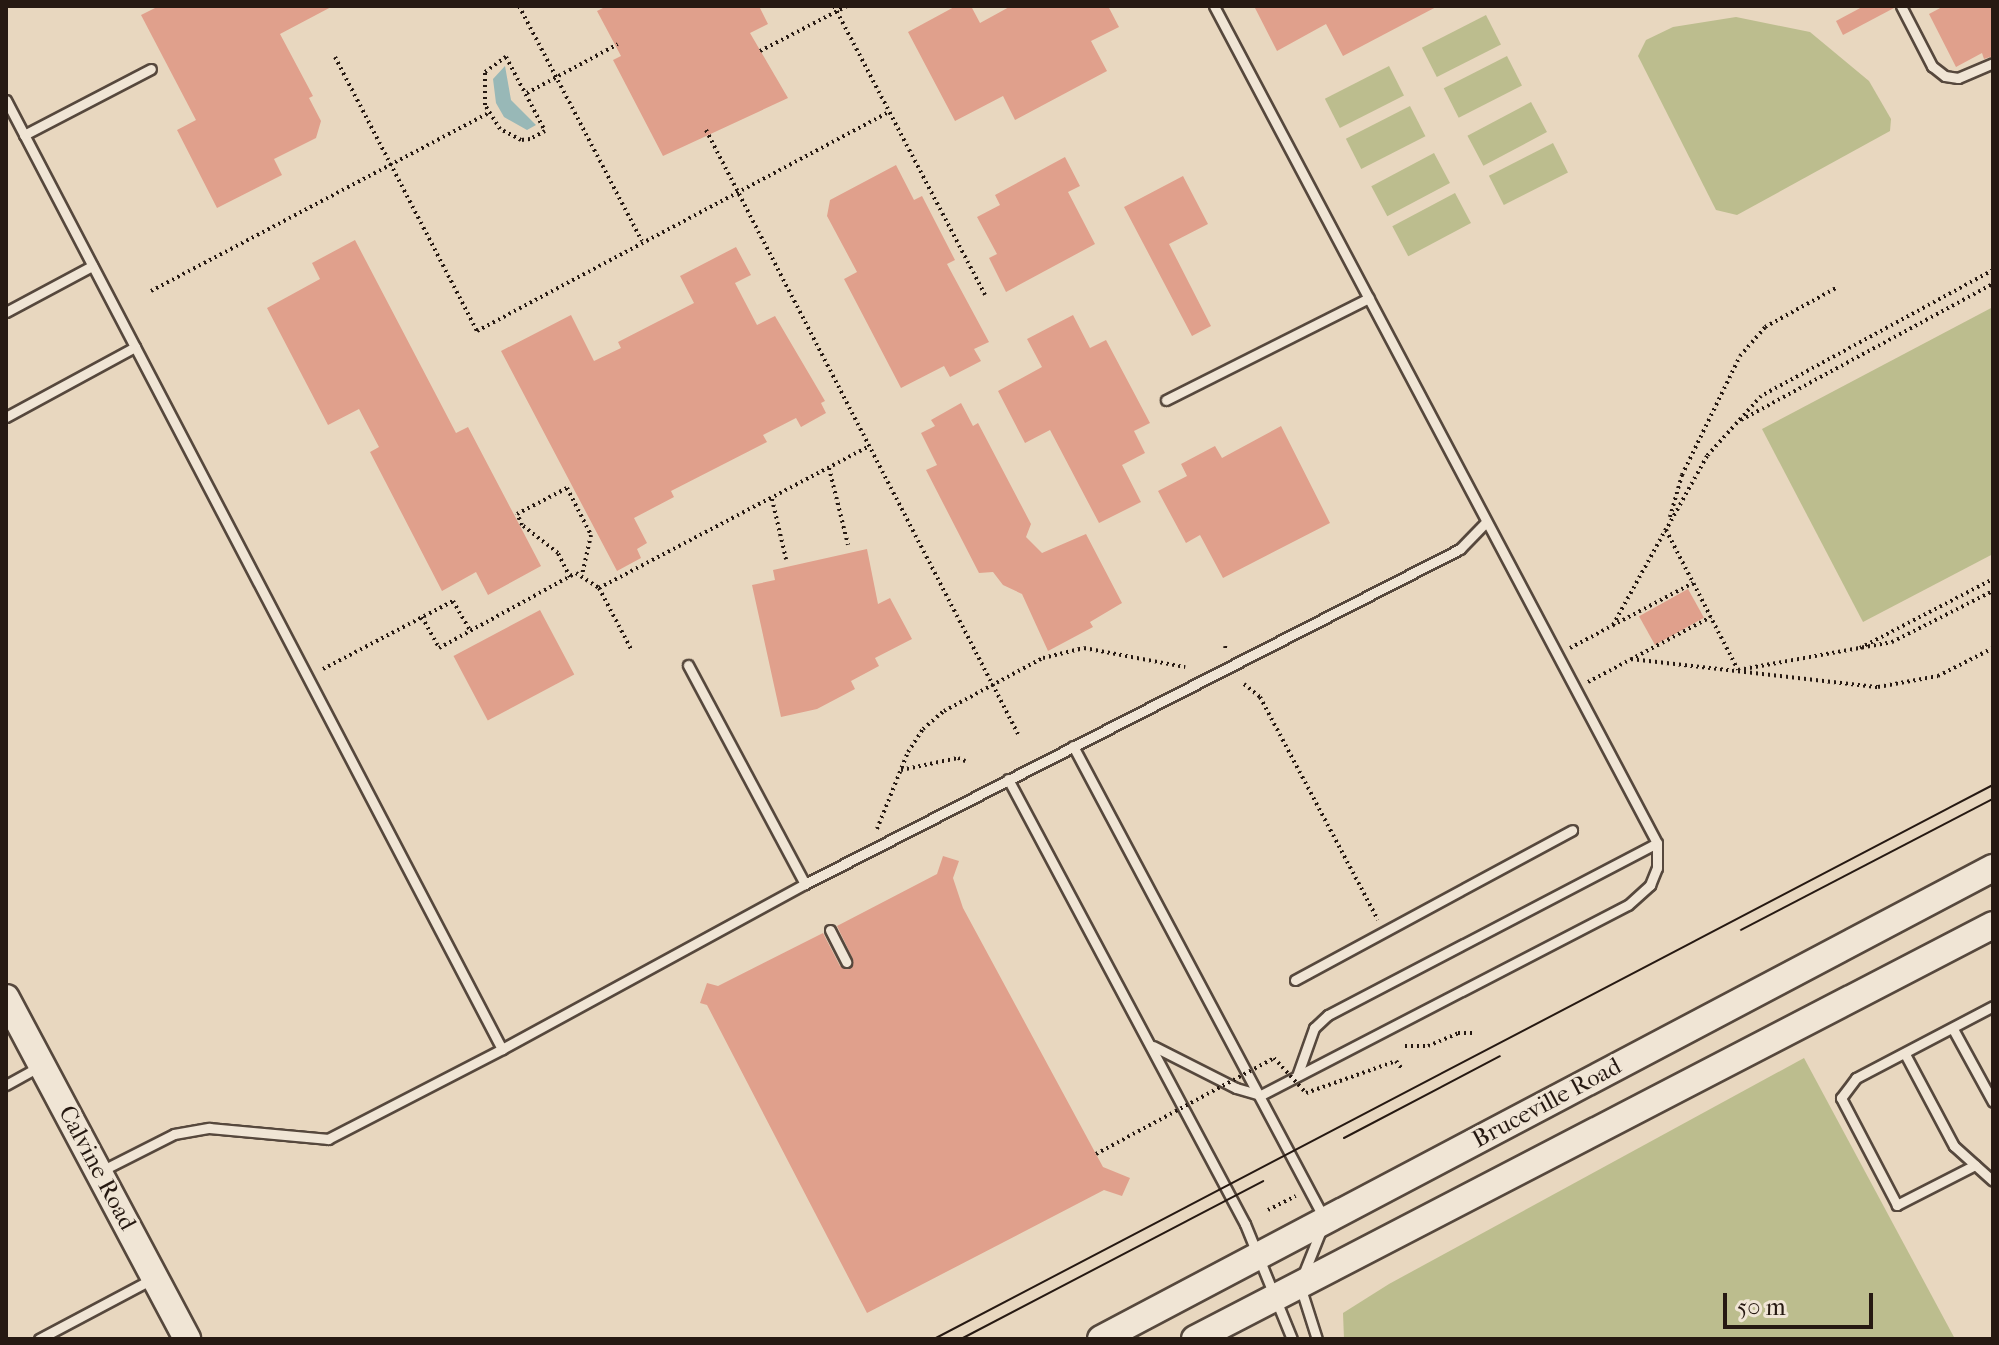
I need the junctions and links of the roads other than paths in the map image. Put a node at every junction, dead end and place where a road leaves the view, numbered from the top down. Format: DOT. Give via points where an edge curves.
graph roads {
  1 [pos="1214,6"];
  2 [pos="1901,6"];
  3 [pos="1993,63"];
  4 [pos="151,69"];
  5 [pos="6,100"];
  6 [pos="24,135"];
  7 [pos="92,266"];
  8 [pos="1369,298"];
  9 [pos="6,312"];
  10 [pos="135,347"];
  11 [pos="1166,400"];
  12 [pos="6,417"];
  13 [pos="1486,522"];
  14 [pos="688,665"];
  15 [pos="1073,746"];
  16 [pos="1008,779"];
  17 [pos="1572,830"];
  18 [pos="1657,843"];
  19 [pos="1993,868"];
  20 [pos="805,884"];
  21 [pos="1993,925"];
  22 [pos="830,930"];
  23 [pos="846,962"];
  24 [pos="1295,980"];
  25 [pos="6,998"];
  26 [pos="1993,1006"];
  27 [pos="1953,1029"];
  28 [pos="1153,1046"];
  29 [pos="502,1049"];
  30 [pos="1905,1054"];
  31 [pos="42,1065"];
  32 [pos="1297,1076"];
  33 [pos="6,1085"];
  34 [pos="1261,1095"];
  35 [pos="1993,1102"];
  36 [pos="1975,1165"];
  37 [pos="99,1172"];
  38 [pos="1993,1181"];
  39 [pos="1325,1220"];
  40 [pos="1258,1255"];
  41 [pos="155,1277"];
  42 [pos="1299,1284"];
  43 [pos="1274,1297"];
  44 [pos="39,1339"];
  45 [pos="187,1339"];
  46 [pos="1101,1339"];
  47 [pos="1195,1339"];
  48 [pos="1292,1339"];
  49 [pos="1317,1339"];
  1 -- 8 [label="lane"];
  2 -- 3 [label="lane" via="1932,66 1945,76 1958,78"];
  4 -- 6 [label="lane"];
  5 -- 6 [label="lane"];
  6 -- 7 [label="lane"];
  7 -- 9 [label="lane"];
  7 -- 10 [label="lane"];
  8 -- 11 [label="lane"];
  8 -- 13 [label="lane"];
  10 -- 12 [label="lane"];
  10 -- 29 [label="lane"];
  13 -- 15 [label="lane" via="1460,549 1153,710 1137,712"];
  13 -- 18 [label="lane"];
  14 -- 20 [label="lane"];
  15 -- 16 [label="lane"];
  15 -- 34 [label="lane"];
  16 -- 20 [label="lane"];
  16 -- 28 [label="lane"];
  17 -- 24 [label="lane"];
  18 -- 32 [label="lane" via="1328,1015 1314,1028"];
  18 -- 32 [label="lane" via="1657,868 1650,885 1628,905"];
  19 -- 39 [label="main road, Bruceville Road"];
  20 -- 29 [label="lane"];
  21 -- 42 [label="main road, Bruceville Road"];
  22 -- 23 [label="lane"];
  25 -- 31 [label="main road, Calvine Road"];
  26 -- 27 [label="lane"];
  27 -- 30 [label="lane"];
  27 -- 35 [label="lane"];
  28 -- 34 [label="lane"];
  28 -- 40 [label="lane"];
  29 -- 37 [label="lane" via="328,1139 209,1128 174,1134"];
  30 -- 36 [label="lane" via="1954,1146"];
  30 -- 36 [label="lane" via="1856,1078 1841,1098 1891,1198 1897,1205 1906,1204"];
  31 -- 33 [label="lane"];
  31 -- 37 [label="main road, Calvine Road"];
  32 -- 34 [label="lane"];
  34 -- 39 [label="lane"];
  36 -- 38 [label="lane"];
  37 -- 41 [label="main road, Calvine Road"];
  39 -- 40 [label="main road, Bruceville Road"];
  39 -- 42 [label="lane"];
  40 -- 43 [label="lane"];
  40 -- 46 [label="main road, Bruceville Road"];
  41 -- 44 [label="lane"];
  41 -- 45 [label="main road, Calvine Road"];
  42 -- 43 [label="main road, Bruceville Road"];
  42 -- 49 [label="lane"];
  43 -- 47 [label="main road, Bruceville Road"];
  43 -- 48 [label="lane"];
}
